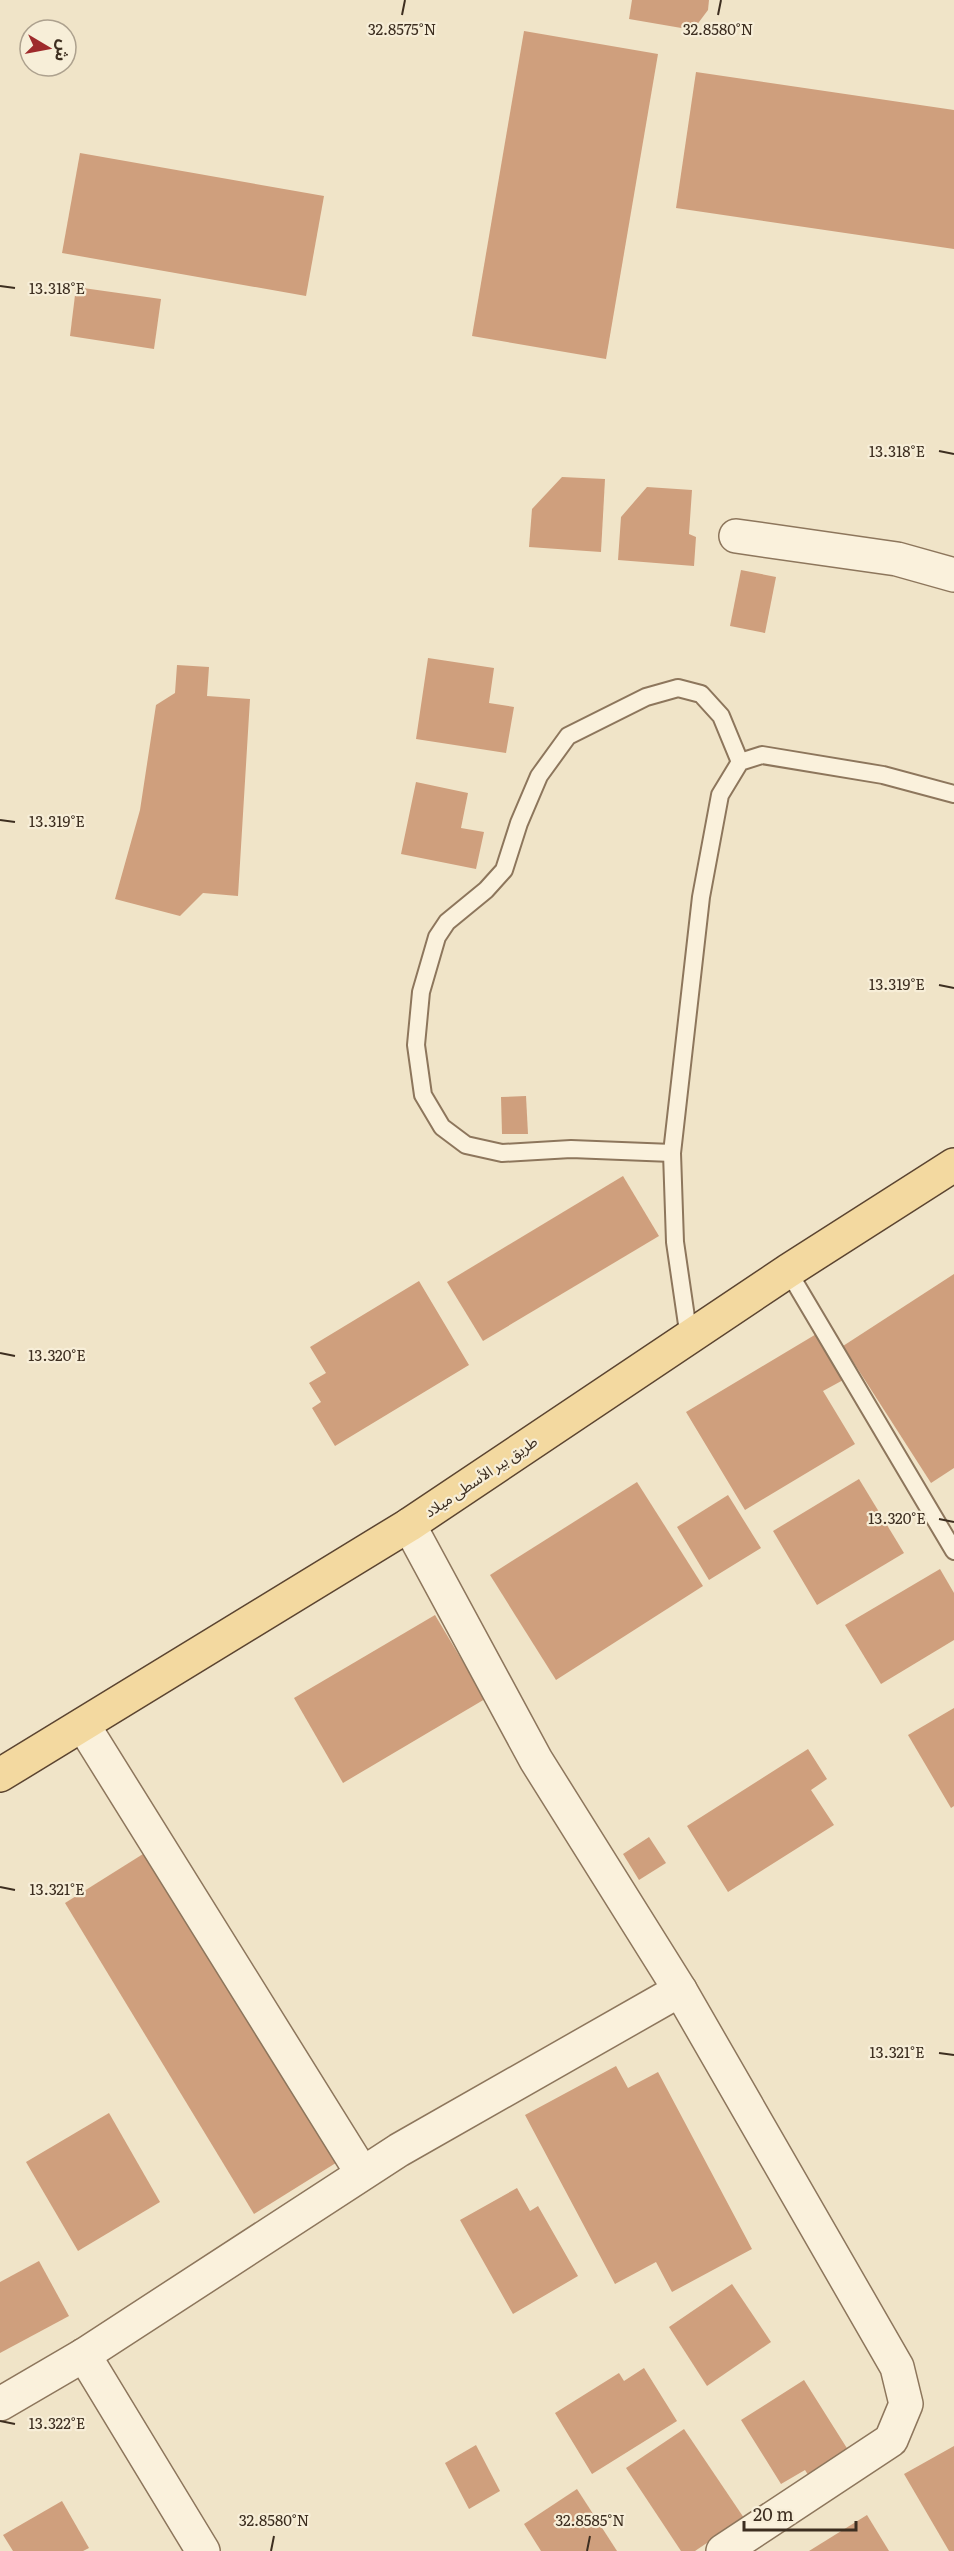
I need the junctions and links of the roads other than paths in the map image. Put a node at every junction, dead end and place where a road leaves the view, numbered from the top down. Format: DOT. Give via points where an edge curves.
graph roads {
  1 [pos="736,536"];
  2 [pos="954,575"];
  3 [pos="740,762"];
  4 [pos="954,794"];
  5 [pos="672,1153"];
  6 [pos="954,1165"];
  7 [pos="788,1271"];
  8 [pos="688,1338"];
  9 [pos="410,1525"];
  10 [pos="954,1551"];
  11 [pos="83,1725"];
  12 [pos="0,1775"];
  13 [pos="680,1990"];
  14 [pos="362,2173"];
  15 [pos="84,2355"];
  16 [pos="0,2404"];
  17 [pos="203,2551"];
  18 [pos="723,2551"];
  1 -- 2 [label="street" via="897,559"];
  3 -- 4 [label="lane" via="762,755 883,776"];
  3 -- 5 [label="lane" via="720,795 700,897"];
  3 -- 5 [label="lane" via="721,716 701,694 678,688 646,698 568,736 538,776 504,870 447,922 437,937 421,992 416,1045 423,1095 442,1127 466,1145 502,1152 571,1149"];
  5 -- 8 [label="lane" via="675,1242"];
  6 -- 7 [label="main road, طريق بير الأسطى ميلاد"];
  7 -- 8 [label="main road, طريق بير الأسطى ميلاد"];
  7 -- 10 [label="lane"];
  8 -- 9 [label="main road, طريق بير الأسطى ميلاد"];
  9 -- 11 [label="main road, طريق بير الأسطى ميلاد"];
  9 -- 13 [label="street" via="536,1760"];
  11 -- 12 [label="main road, طريق بير الأسطى ميلاد"];
  11 -- 14 [label="street"];
  13 -- 14 [label="street"];
  13 -- 18 [label="street" via="897,2367 906,2404 891,2440"];
  14 -- 15 [label="street"];
  15 -- 16 [label="street"];
  15 -- 17 [label="street"];
}
